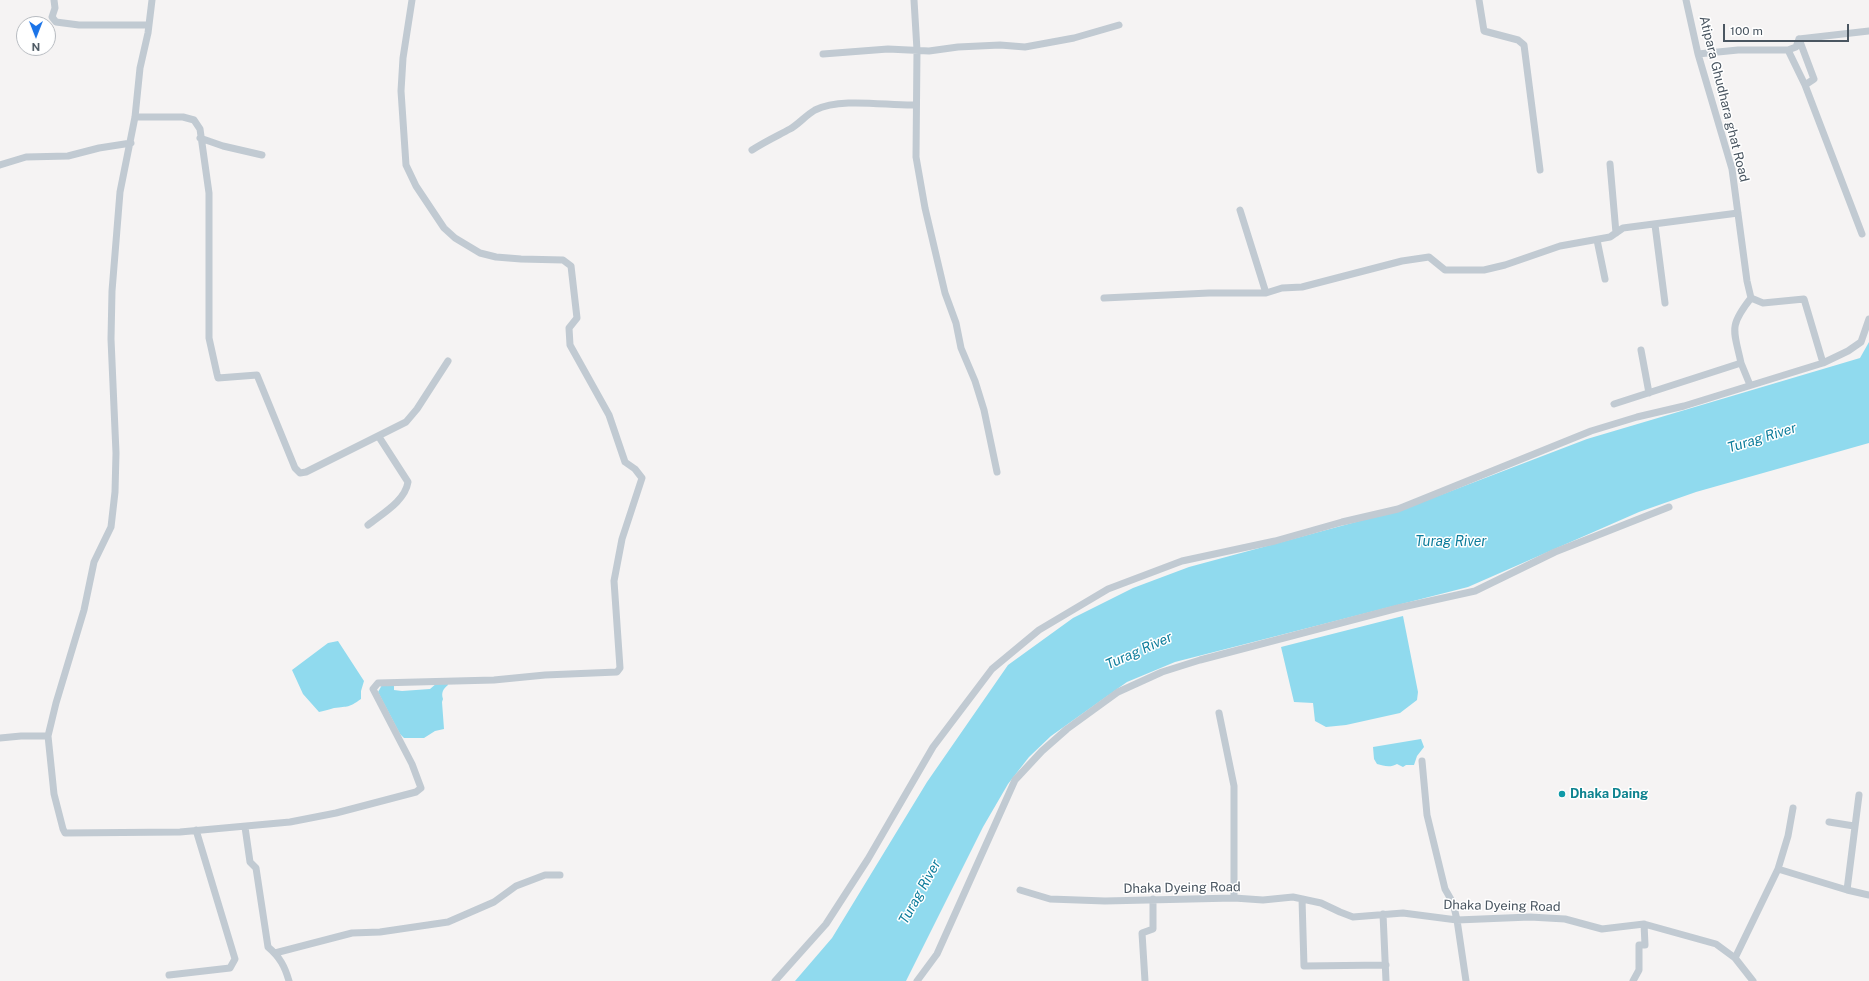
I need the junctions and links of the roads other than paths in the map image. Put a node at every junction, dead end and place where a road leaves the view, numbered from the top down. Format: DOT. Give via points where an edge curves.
graph roads {
  1 [pos="54,0"];
  2 [pos="152,0"];
  3 [pos="412,0"];
  4 [pos="914,0"];
  5 [pos="1479,0"];
  6 [pos="1686,0"];
  7 [pos="149,25"];
  8 [pos="1120,25"];
  9 [pos="1869,31"];
  10 [pos="1799,39"];
  11 [pos="917,50"];
  12 [pos="1788,50"];
  13 [pos="823,54"];
  14 [pos="1698,54"];
  15 [pos="1805,86"];
  16 [pos="916,105"];
  17 [pos="136,117"];
  18 [pos="200,138"];
  19 [pos="131,143"];
  20 [pos="752,150"];
  21 [pos="262,155"];
  22 [pos="1610,164"];
  23 [pos="0,165"];
  24 [pos="1540,170"];
  25 [pos="1240,210"];
  26 [pos="1738,213"];
  27 [pos="1655,225"];
  28 [pos="1616,233"];
  29 [pos="1862,234"];
  30 [pos="1597,240"];
  31 [pos="1605,279"];
  32 [pos="1266,292"];
  33 [pos="1104,298"];
  34 [pos="1751,298"];
  35 [pos="1665,303"];
  36 [pos="1869,319"];
  37 [pos="1641,350"];
  38 [pos="448,361"];
  39 [pos="1741,363"];
  40 [pos="1823,363"];
  41 [pos="1750,385"];
  42 [pos="1649,393"];
  43 [pos="1614,404"];
  44 [pos="379,437"];
  45 [pos="997,472"];
  46 [pos="1669,507"];
  47 [pos="368,525"];
  48 [pos="1219,713"];
  49 [pos="48,736"];
  50 [pos="0,738"];
  51 [pos="1422,760"];
  52 [pos="1859,795"];
  53 [pos="1793,808"];
  54 [pos="1829,822"];
  55 [pos="1854,826"];
  56 [pos="245,827"];
  57 [pos="196,830"];
  58 [pos="1778,869"];
  59 [pos="560,875"];
  60 [pos="1020,890"];
  61 [pos="1847,890"];
  62 [pos="1869,894"];
  63 [pos="1234,898"];
  64 [pos="1153,899"];
  65 [pos="1302,899"];
  66 [pos="1383,914"];
  67 [pos="1457,920"];
  68 [pos="1644,924"];
  69 [pos="275,953"];
  70 [pos="1735,958"];
  71 [pos="1386,966"];
  72 [pos="169,975"];
  73 [pos="289,981"];
  74 [pos="775,981"];
  75 [pos="917,981"];
  76 [pos="1145,981"];
  77 [pos="1386,981"];
  78 [pos="1466,981"];
  79 [pos="1633,981"];
  80 [pos="1753,981"];
  1 -- 7 [label="street" via="52,17 56,22 79,25"];
  2 -- 7 [label="street"];
  3 -- 56 [label="street" via="401,91 406,166 444,228 455,238 488,255 563,260 571,266 577,318 569,328 570,345 608,415 625,462 642,478 622,539 614,581 620,668 617,672 494,680 378,683 373,689 412,764 421,788 416,792 336,813"];
  4 -- 11 [label="street"];
  5 -- 24 [label="street" via="1484,31 1518,40 1524,45"];
  6 -- 14 [label="street, Atipara Ghudhara ghat Road"];
  7 -- 17 [label="street" via="140,68"];
  8 -- 11 [label="street" via="1074,38 1025,47 1000,45"];
  9 -- 10 [label="street"];
  10 -- 12 [label="street" via="1796,47"];
  10 -- 15 [label="street" via="1814,79"];
  11 -- 13 [label="street" via="888,49"];
  11 -- 16 [label="street"];
  12 -- 14 [label="street" via="1738,50"];
  12 -- 15 [label="street"];
  14 -- 26 [label="street, Atipara Ghudhara ghat Road" via="1732,169"];
  15 -- 29 [label="street"];
  16 -- 20 [label="street" via="855,103 815,110 792,128"];
  16 -- 45 [label="street" via="916,157 925,208 961,348 984,410"];
  17 -- 18 [label="street" via="183,117 194,120 200,129"];
  17 -- 19 [label="street"];
  18 -- 21 [label="street"];
  18 -- 44 [label="street" via="209,193 209,338 218,378 256,376 295,468 300,473"];
  19 -- 23 [label="street" via="68,156 26,157"];
  19 -- 49 [label="street" via="120,192 112,291 111,339 116,453 111,527 94,562 84,610"];
  22 -- 28 [label="street"];
  25 -- 32 [label="street"];
  26 -- 27 [label="street"];
  26 -- 34 [label="street, Atipara Ghudhara ghat Road"];
  27 -- 28 [label="street" via="1623,228"];
  27 -- 35 [label="street"];
  28 -- 30 [label="street"];
  30 -- 31 [label="street"];
  30 -- 32 [label="street" via="1560,246 1484,270 1445,270 1429,257 1302,287"];
  32 -- 33 [label="street"];
  34 -- 39 [label="street" via="1739,313 1733,328"];
  34 -- 40 [label="street" via="1763,303 1804,299"];
  36 -- 40 [label="street" via="1861,342"];
  37 -- 42 [label="street"];
  38 -- 44 [label="street" via="406,422"];
  39 -- 41 [label="street"];
  39 -- 42 [label="street"];
  40 -- 41 [label="street"];
  41 -- 74 [label="street" via="1591,431 1398,509 1253,546 1182,561 1108,589 1039,630 992,669 942,735 826,924"];
  42 -- 43 [label="street"];
  44 -- 47 [label="street" via="408,482 400,500"];
  46 -- 75 [label="street" via="1554,552 1475,591 1398,608 1200,660 1162,672 1118,692 1047,746 1015,780 937,954"];
  48 -- 63 [label="street" via="1234,786"];
  49 -- 50 [label="street"];
  49 -- 57 [label="street" via="54,794 66,833"];
  51 -- 67 [label="street" via="1428,815 1445,889"];
  52 -- 55 [label="street"];
  53 -- 58 [label="street"];
  54 -- 55 [label="street"];
  55 -- 61 [label="street"];
  56 -- 57 [label="street"];
  56 -- 69 [label="street" via="250,862 256,868 268,947"];
  57 -- 72 [label="street" via="235,958 230,968"];
  58 -- 61 [label="street"];
  58 -- 70 [label="street"];
  59 -- 69 [label="street" via="545,875 516,886 494,902 448,922 380,932 352,933"];
  60 -- 64 [label="street, Dhaka Dyeing Road" via="1050,899"];
  61 -- 62 [label="street"];
  63 -- 64 [label="street, Dhaka Dyeing Road"];
  63 -- 65 [label="street, Dhaka Dyeing Road"];
  64 -- 76 [label="street" via="1153,930 1142,933"];
  65 -- 66 [label="street, Dhaka Dyeing Road" via="1321,903 1353,916"];
  65 -- 71 [label="street" via="1304,966"];
  66 -- 67 [label="street, Dhaka Dyeing Road" via="1403,913"];
  66 -- 71 [label="street"];
  67 -- 68 [label="street, Dhaka Dyeing Road" via="1530,917 1565,919 1602,929"];
  67 -- 78 [label="street"];
  68 -- 70 [label="street, Dhaka Dyeing Road" via="1716,944"];
  68 -- 79 [label="street" via="1645,945 1639,945 1639,970"];
  69 -- 73 [label="street" via="284,966"];
  70 -- 80 [label="street, Dhaka Dyeing Road"];
  71 -- 77 [label="street"];
}
